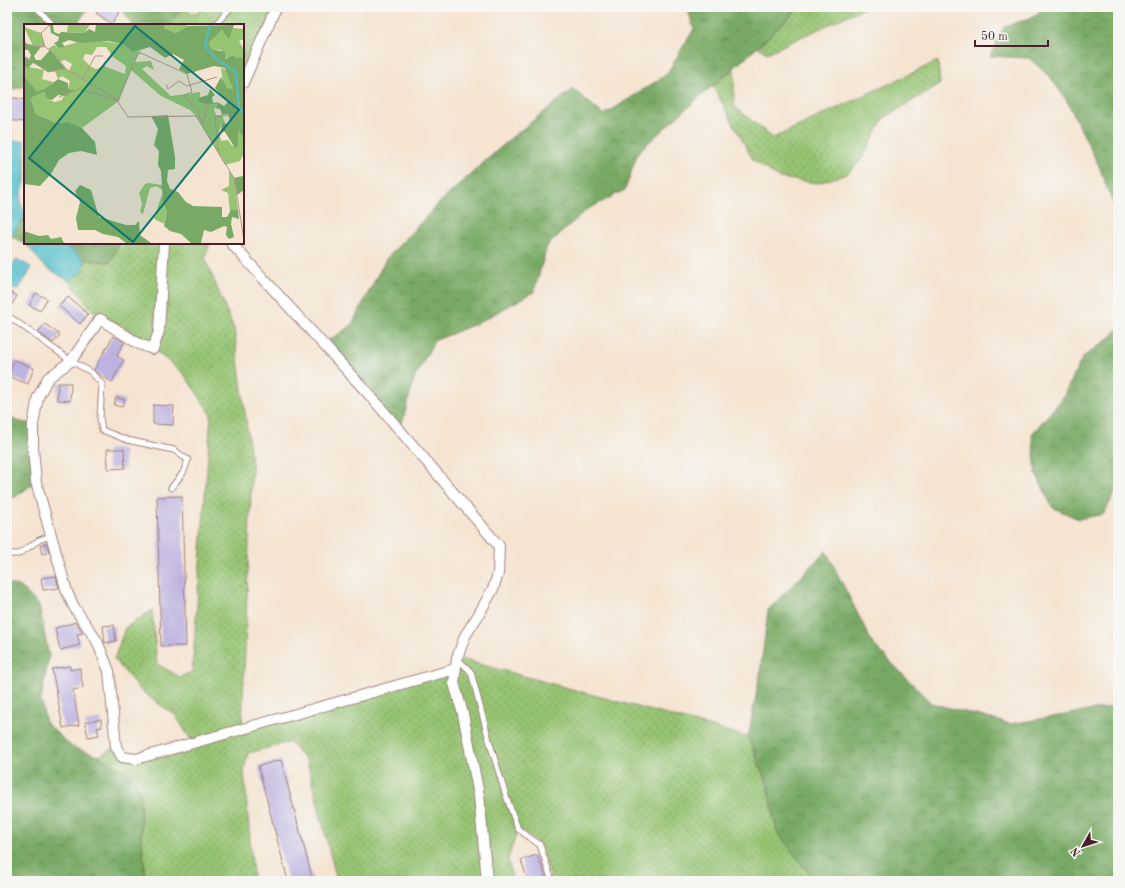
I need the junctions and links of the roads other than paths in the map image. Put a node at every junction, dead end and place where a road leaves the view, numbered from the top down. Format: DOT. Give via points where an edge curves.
graph roads {
  1 [pos="36,7"];
  2 [pos="231,7"];
  3 [pos="276,7"];
  4 [pos="52,24"];
  5 [pos="216,24"];
  6 [pos="244,81"];
  7 [pos="164,244"];
  8 [pos="232,244"];
  9 [pos="7,315"];
  10 [pos="71,361"];
  11 [pos="170,488"];
  12 [pos="51,536"];
  13 [pos="7,554"];
  14 [pos="457,658"];
  15 [pos="456,669"];
  16 [pos="487,881"];
  17 [pos="552,881"];
  1 -- 4 [label="lane"];
  2 -- 5 [label="lane"];
  3 -- 6 [label="street"];
  7 -- 10 [label="street" via="159,331 153,349 139,344 100,319"];
  8 -- 14 [label="street" via="373,399 500,546 498,574 480,614 465,636"];
  9 -- 10 [label="lane"];
  10 -- 11 [label="lane" via="91,372 102,384 102,430 127,440 174,450 188,460 183,473"];
  10 -- 12 [label="street" via="48,378 38,397 33,424 36,482"];
  12 -- 13 [label="lane" via="38,540 19,554"];
  12 -- 15 [label="street" via="74,607 97,641 109,670 116,747 122,757 136,759"];
  14 -- 15 [label="street"];
  14 -- 17 [label="lane" via="471,672 489,740 518,828 540,845"];
  15 -- 16 [label="street" via="454,683 479,795"];
}
